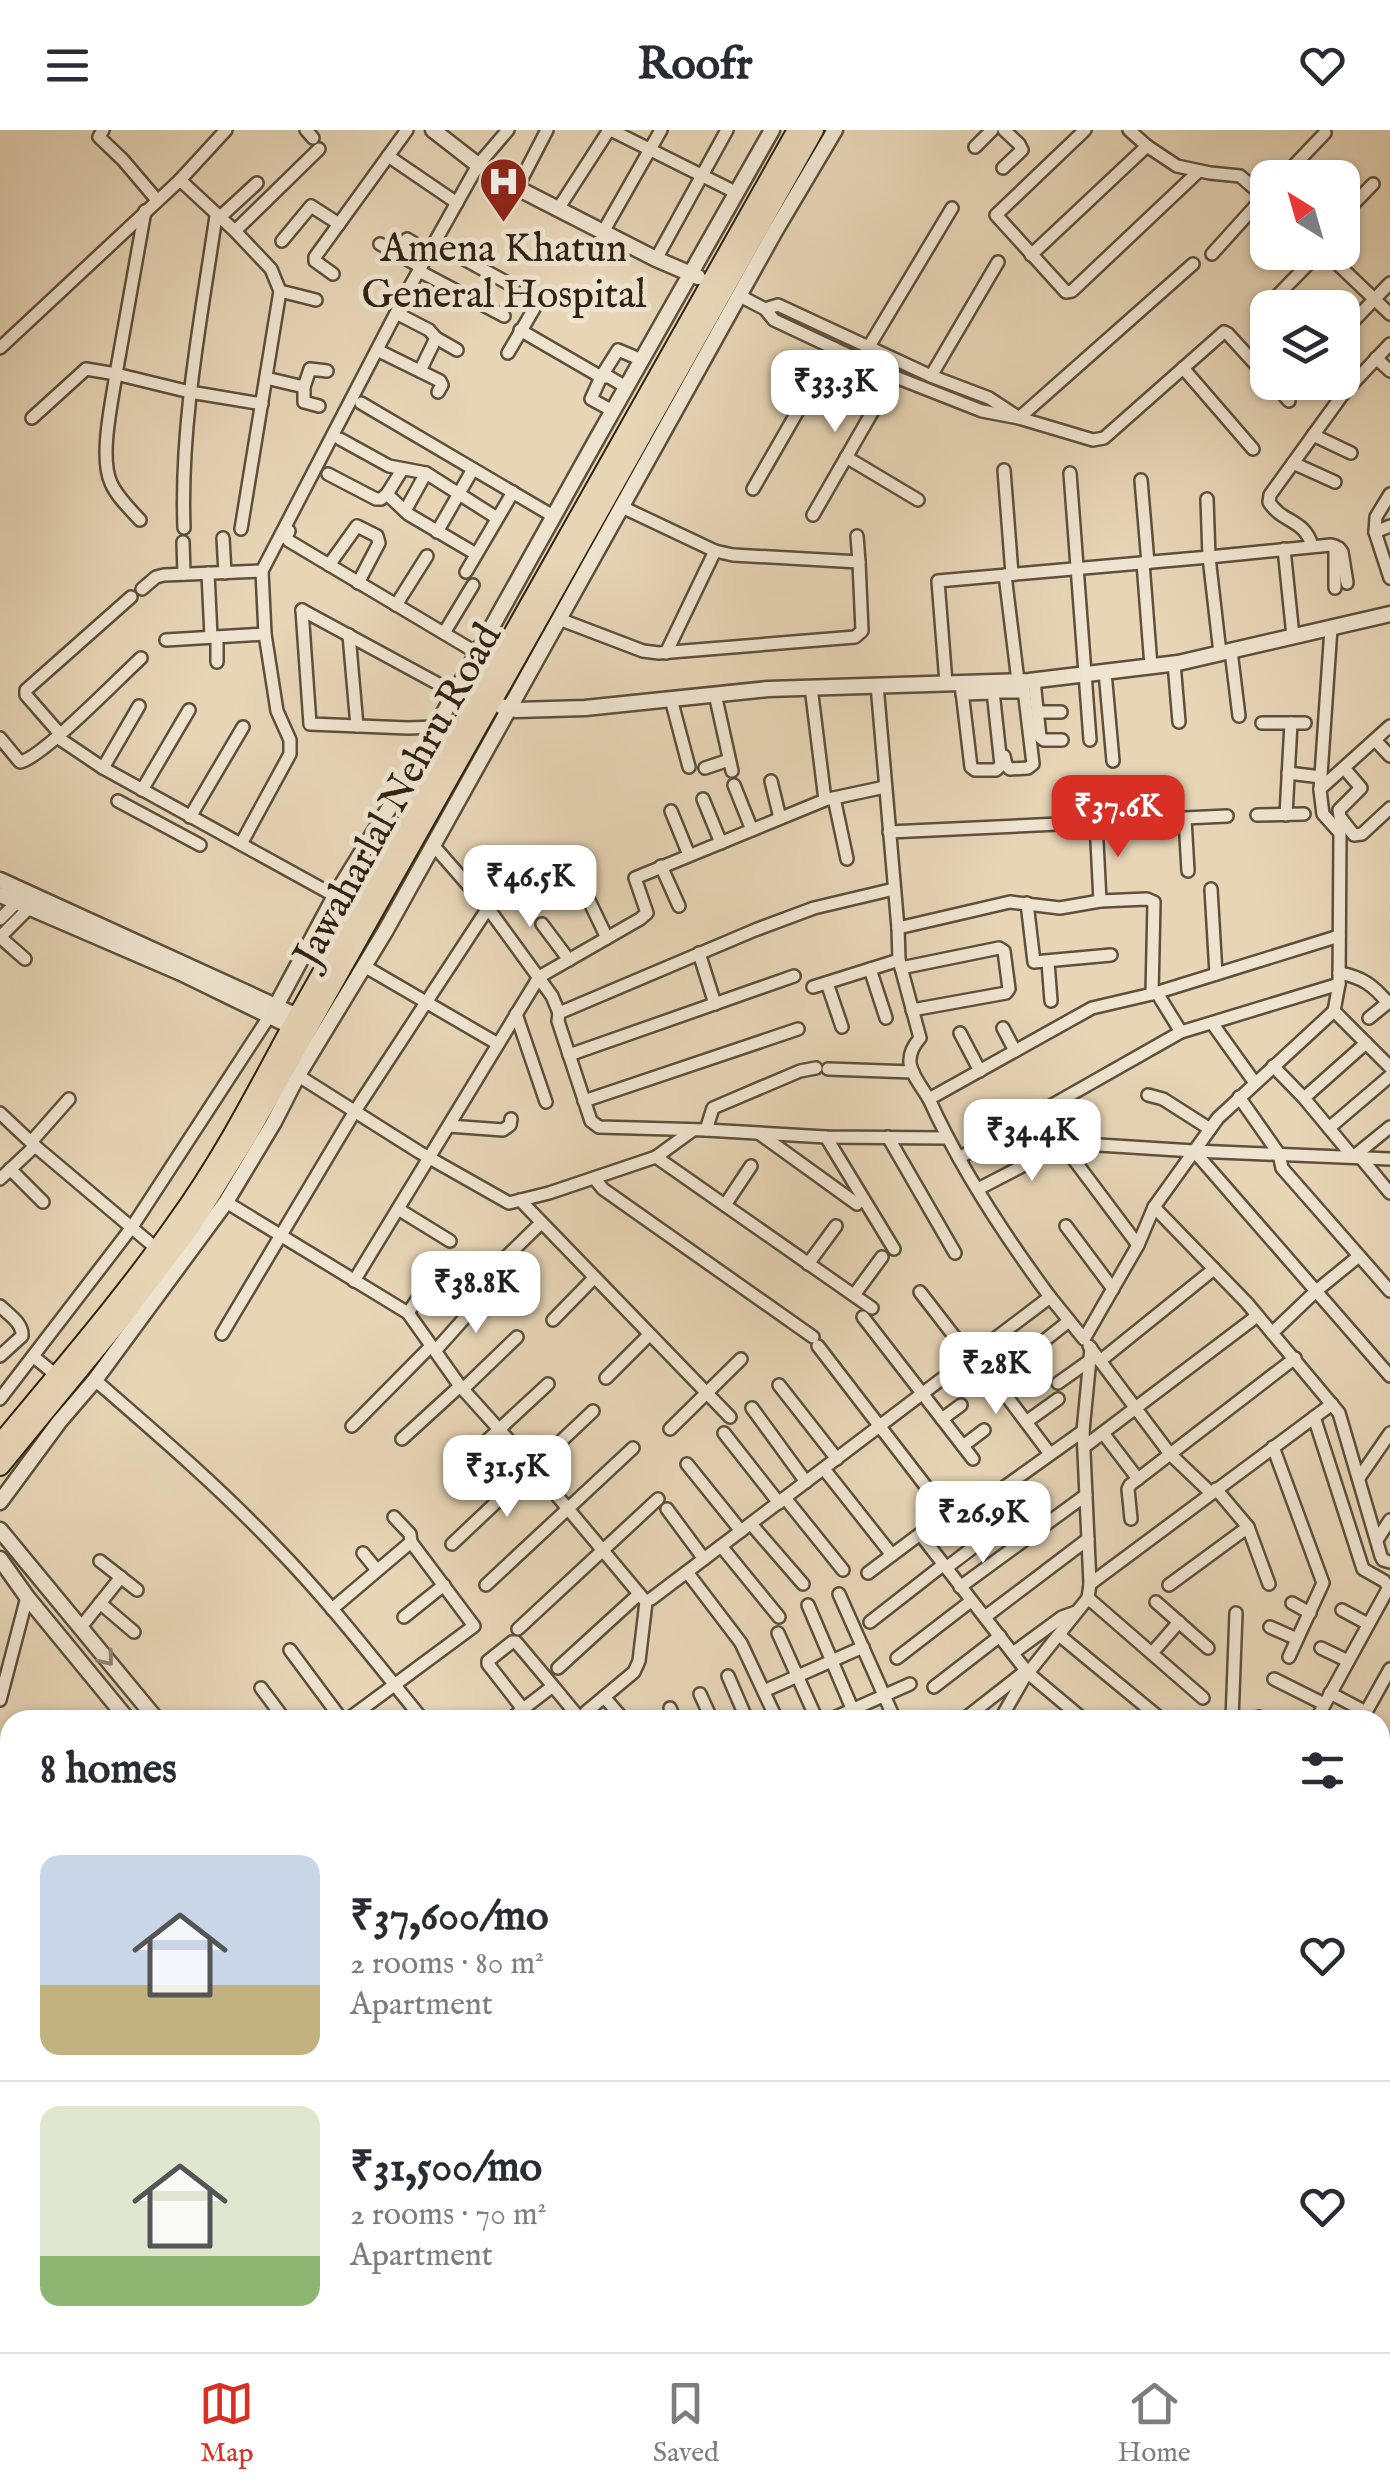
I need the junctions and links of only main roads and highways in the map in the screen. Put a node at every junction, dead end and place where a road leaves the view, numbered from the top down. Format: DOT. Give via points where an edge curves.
graph roads {
  1 [pos="797,130"];
  2 [pos="814,130"];
  3 [pos="725,289"];
  4 [pos="308,1029"];
  5 [pos="0,1444"];
  6 [pos="0,1466"];
  1 -- 3 [label="main road, Jawaharlal Nehru Road"];
  2 -- 3 [label="main road, Jawaharlal Nehru Road"];
  3 -- 4 [label="main road, Jawaharlal Nehru Road" via="500,706"];
  3 -- 4 [label="main road, Jawaharlal Nehru Road" via="422,796"];
  4 -- 5 [label="main road, Jawaharlal Nehru Road" via="177,1223"];
  4 -- 6 [label="main road, Jawaharlal Nehru Road" via="292,1071 191,1226"];
}
